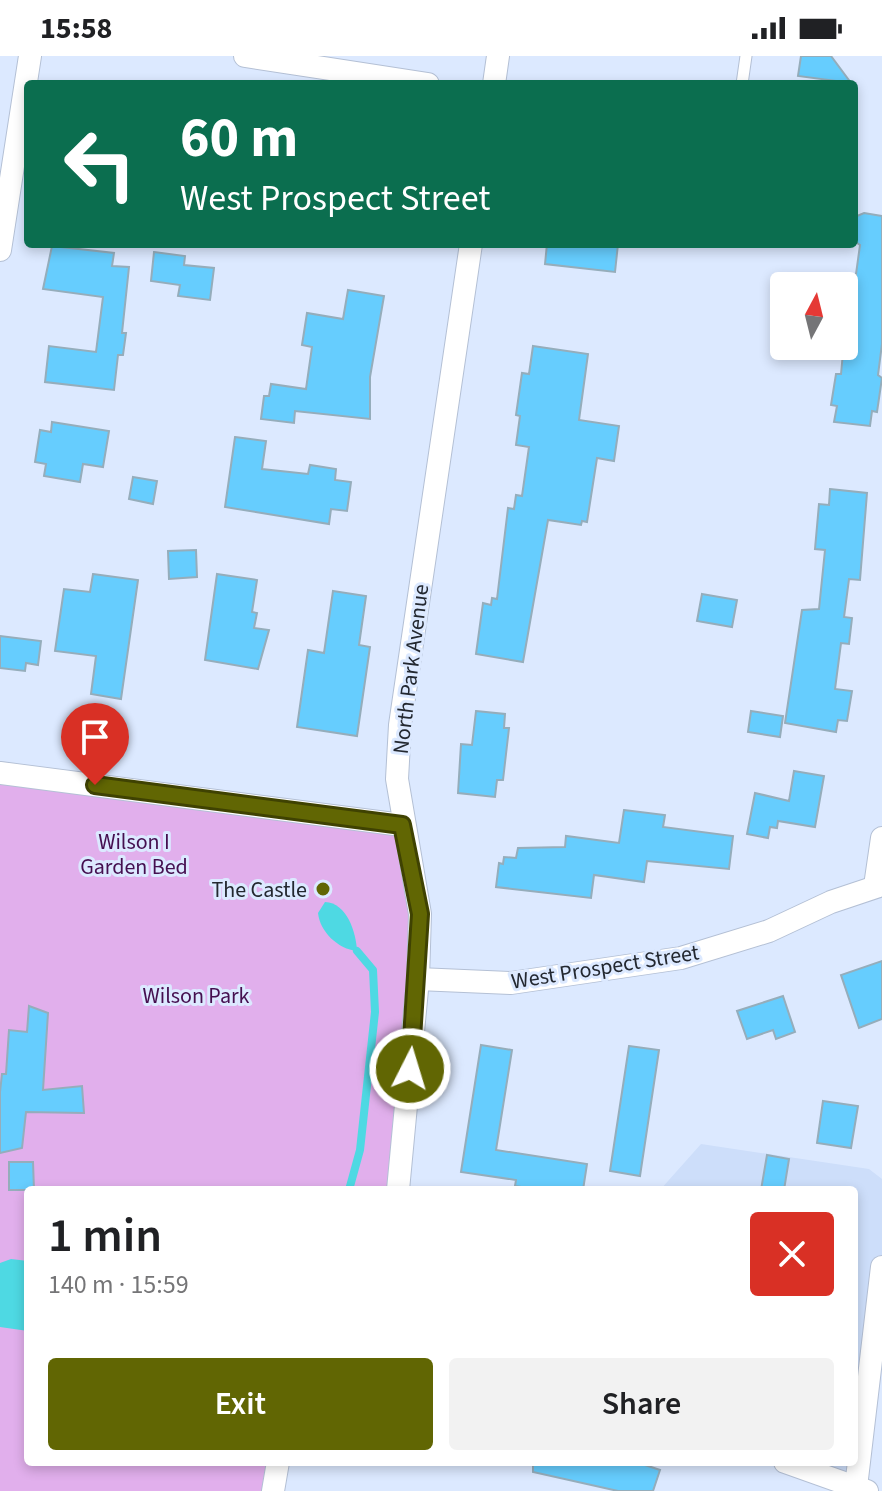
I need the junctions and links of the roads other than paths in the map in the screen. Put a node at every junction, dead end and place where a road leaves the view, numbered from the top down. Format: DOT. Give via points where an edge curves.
graph roads {
  1 [pos="30,56"];
  2 [pos="245,56"];
  3 [pos="498,56"];
  4 [pos="746,56"];
  5 [pos="26,80"];
  6 [pos="402,80"];
  7 [pos="495,80"];
  8 [pos="743,80"];
  9 [pos="24,95"];
  10 [pos="470,248"];
  11 [pos="0,250"];
  12 [pos="0,773"];
  13 [pos="402,825"];
  14 [pos="882,838"];
  15 [pos="879,885"];
  16 [pos="418,979"];
  17 [pos="398,1186"];
  18 [pos="882,1267"];
  19 [pos="277,1466"];
  20 [pos="796,1466"];
  21 [pos="862,1489"];
  22 [pos="273,1491"];
  1 -- 5 [label="street"];
  2 -- 6 [label="street"];
  3 -- 7 [label="street"];
  4 -- 8 [label="lane"];
  9 -- 11 [label="street"];
  10 -- 13 [label="street, North Park Avenue" via="400,725 397,779"];
  12 -- 13 [label="street"];
  13 -- 16 [label="street, North Park Avenue" via="420,914"];
  14 -- 15 [label="street"];
  15 -- 16 [label="street, West Prospect Street" via="769,931 681,958 511,983"];
  16 -- 17 [label="street, North Park Avenue"];
  18 -- 21 [label="street"];
  19 -- 22 [label="street"];
  20 -- 21 [label="street"];
}
